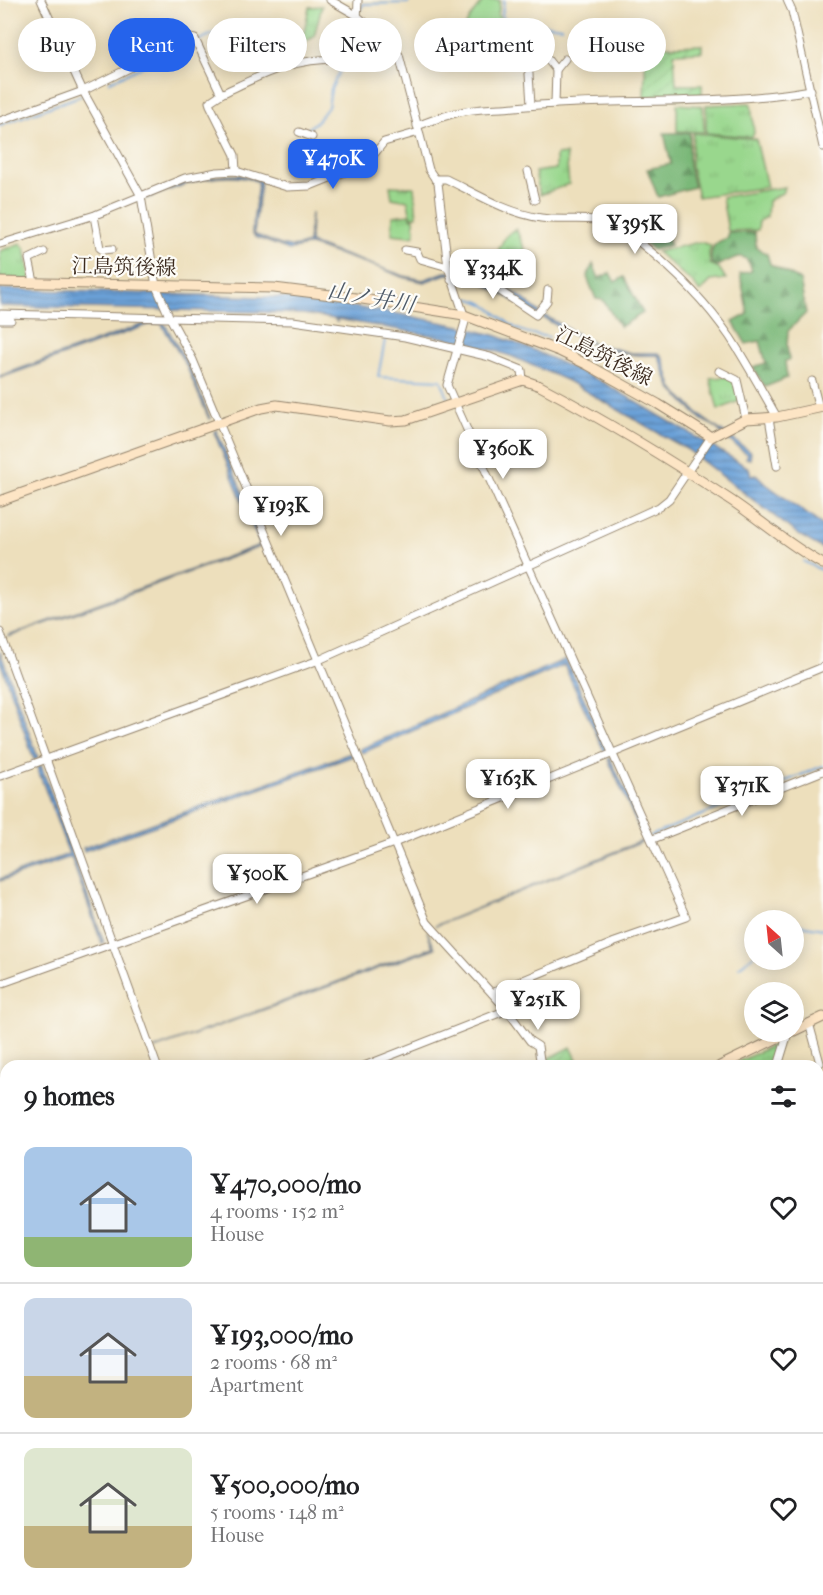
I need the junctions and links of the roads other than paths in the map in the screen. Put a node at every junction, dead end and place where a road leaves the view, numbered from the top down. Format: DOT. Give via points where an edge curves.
graph roads {
  1 [pos="41,0"];
  2 [pos="330,0"];
  3 [pos="358,0"];
  4 [pos="787,0"];
  5 [pos="356,15"];
  6 [pos="565,58"];
  7 [pos="556,70"];
  8 [pos="529,72"];
  9 [pos="811,90"];
  10 [pos="83,91"];
  11 [pos="221,94"];
  12 [pos="555,104"];
  13 [pos="531,105"];
  14 [pos="0,121"];
  15 [pos="418,129"];
  16 [pos="822,130"];
  17 [pos="298,132"];
  18 [pos="312,137"];
  19 [pos="823,147"];
  20 [pos="236,171"];
  21 [pos="528,171"];
  22 [pos="435,179"];
  23 [pos="141,196"];
  24 [pos="535,200"];
  25 [pos="93,216"];
  26 [pos="0,244"];
  27 [pos="112,249"];
  28 [pos="405,250"];
  29 [pos="44,252"];
  30 [pos="448,267"];
  31 [pos="451,280"];
  32 [pos="0,282"];
  33 [pos="34,282"];
  34 [pos="157,287"];
  35 [pos="548,290"];
  36 [pos="0,314"];
  37 [pos="168,314"];
  38 [pos="464,319"];
  39 [pos="0,320"];
  40 [pos="11,320"];
  41 [pos="458,346"];
  42 [pos="719,371"];
  43 [pos="523,380"];
  44 [pos="812,381"];
  45 [pos="454,404"];
  46 [pos="821,408"];
  47 [pos="773,418"];
  48 [pos="746,419"];
  49 [pos="219,423"];
  50 [pos="709,440"];
  51 [pos="777,466"];
  52 [pos="688,473"];
  53 [pos="0,501"];
  54 [pos="823,564"];
  55 [pos="528,566"];
  56 [pos="0,632"];
  57 [pos="319,660"];
  58 [pos="823,668"];
  59 [pos="613,753"];
  60 [pos="45,760"];
  61 [pos="823,771"];
  62 [pos="0,776"];
  63 [pos="652,839"];
  64 [pos="394,843"];
  65 [pos="111,944"];
  66 [pos="0,984"];
  67 [pos="492,993"];
  68 [pos="507,1010"];
  69 [pos="823,1017"];
  70 [pos="809,1023"];
  71 [pos="804,1026"];
  72 [pos="770,1042"];
  73 [pos="787,1042"];
  74 [pos="155,1060"];
  75 [pos="379,1060"];
  76 [pos="540,1060"];
  77 [pos="733,1060"];
  78 [pos="780,1060"];
  79 [pos="819,1060"];
  1 -- 10 [label="street"];
  2 -- 5 [label="street"];
  3 -- 5 [label="street"];
  4 -- 9 [label="street"];
  5 -- 11 [label="street" via="343,59 292,63"];
  5 -- 15 [label="street" via="399,55"];
  6 -- 7 [label="street"];
  7 -- 12 [label="street"];
  8 -- 13 [label="street"];
  9 -- 12 [label="street" via="768,98"];
  9 -- 16 [label="street"];
  10 -- 11 [label="street" via="190,38 195,39"];
  10 -- 14 [label="street"];
  10 -- 23 [label="street"];
  11 -- 20 [label="street" via="209,102 235,155"];
  12 -- 13 [label="street"];
  13 -- 15 [label="street" via="457,112"];
  15 -- 20 [label="street" via="384,142 367,163 310,186 287,187"];
  15 -- 22 [label="street"];
  16 -- 19 [label="street"];
  17 -- 18 [label="street"];
  20 -- 23 [label="street" via="184,178"];
  21 -- 24 [label="street"];
  22 -- 30 [label="street"];
  22 -- 47 [label="street" via="446,179 513,212 609,222 619,227 673,272 713,315 730,338"];
  23 -- 25 [label="street"];
  23 -- 34 [label="street"];
  25 -- 26 [label="street"];
  25 -- 27 [label="street" via="100,248"];
  28 -- 30 [label="street"];
  29 -- 33 [label="street" via="29,259"];
  30 -- 31 [label="street"];
  31 -- 35 [label="street" via="485,281 536,315 547,302"];
  31 -- 38 [label="street"];
  32 -- 33 [label="main road, 江島筑後線"];
  33 -- 34 [label="main road, 江島筑後線"];
  34 -- 37 [label="street"];
  34 -- 38 [label="main road, 江島筑後線" via="274,288 366,299"];
  36 -- 37 [label="street"];
  37 -- 41 [label="street" via="293,321"];
  37 -- 49 [label="street" via="193,360"];
  38 -- 41 [label="street"];
  38 -- 50 [label="main road, 江島筑後線" via="559,351 595,368"];
  39 -- 40 [label="street"];
  41 -- 43 [label="street" via="522,370"];
  41 -- 45 [label="street" via="447,386"];
  42 -- 48 [label="street" via="737,380"];
  43 -- 45 [label="main road"];
  43 -- 52 [label="main road" via="585,410"];
  44 -- 46 [label="street"];
  45 -- 49 [label="main road" via="406,420 390,421 277,405"];
  45 -- 55 [label="street"];
  46 -- 47 [label="main road"];
  47 -- 48 [label="main road"];
  47 -- 51 [label="street"];
  48 -- 50 [label="main road"];
  49 -- 53 [label="main road"];
  49 -- 57 [label="street"];
  50 -- 52 [label="street"];
  52 -- 54 [label="main road"];
  52 -- 55 [label="street" via="659,507"];
  55 -- 57 [label="street"];
  55 -- 59 [label="street"];
  56 -- 60 [label="street"];
  57 -- 60 [label="street"];
  57 -- 64 [label="street"];
  58 -- 59 [label="street"];
  59 -- 63 [label="street"];
  59 -- 64 [label="street"];
  60 -- 62 [label="street"];
  60 -- 65 [label="street"];
  61 -- 63 [label="street"];
  63 -- 67 [label="street" via="686,917"];
  64 -- 65 [label="street"];
  64 -- 67 [label="street" via="427,922"];
  65 -- 66 [label="street"];
  65 -- 74 [label="street"];
  67 -- 68 [label="street"];
  68 -- 75 [label="street"];
  68 -- 76 [label="street" via="538,1046"];
  69 -- 70 [label="main road"];
  70 -- 71 [label="main road"];
  70 -- 79 [label="street"];
  72 -- 77 [label="main road"];
  73 -- 78 [label="street"];
}
